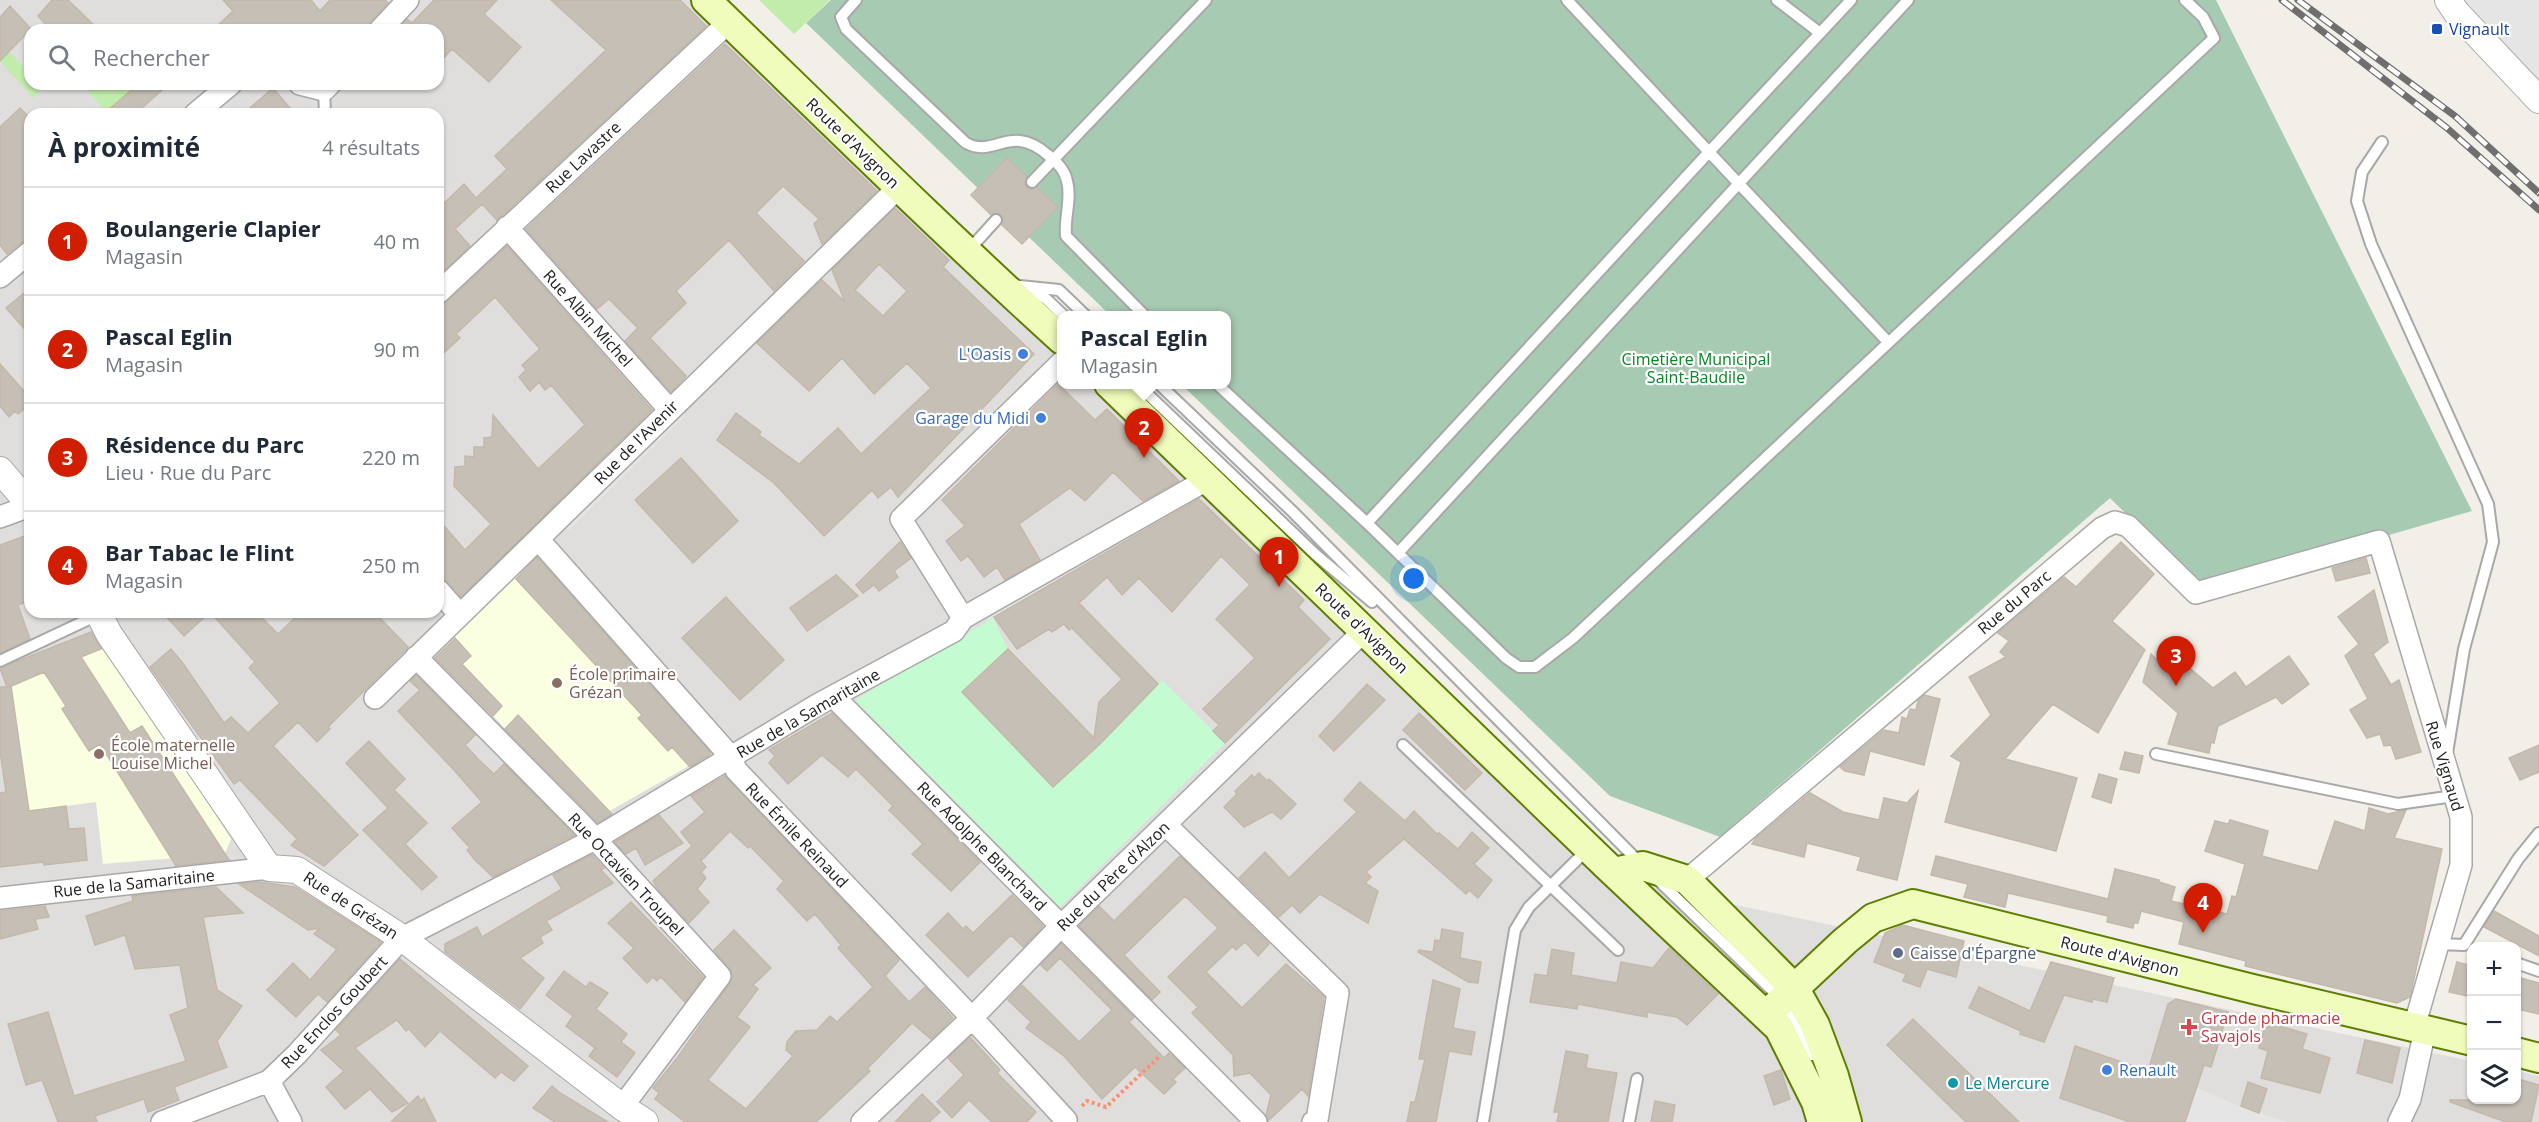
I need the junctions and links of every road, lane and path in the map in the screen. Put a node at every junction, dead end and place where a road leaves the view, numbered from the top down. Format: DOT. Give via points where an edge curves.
graph roads {
  1 [pos="408,0"];
  2 [pos="706,0"];
  3 [pos="856,0"];
  4 [pos="1206,0"];
  5 [pos="1567,0"];
  6 [pos="1778,0"];
  7 [pos="1851,0"];
  8 [pos="1908,0"];
  9 [pos="2184,0"];
  10 [pos="2448,0"];
  11 [pos="724,7"];
  12 [pos="386,24"];
  13 [pos="1820,33"];
  14 [pos="224,90"];
  15 [pos="327,90"];
  16 [pos="2539,100"];
  17 [pos="202,108"];
  18 [pos="325,108"];
  19 [pos="2382,142"];
  20 [pos="1709,152"];
  21 [pos="1053,159"];
  22 [pos="1032,182"];
  23 [pos="1738,183"];
  24 [pos="899,187"];
  25 [pos="996,220"];
  26 [pos="507,228"];
  27 [pos="971,243"];
  28 [pos="24,257"];
  29 [pos="0,277"];
  30 [pos="1003,284"];
  31 [pos="444,287"];
  32 [pos="1060,311"];
  33 [pos="1082,311"];
  34 [pos="1141,311"];
  35 [pos="1057,335"];
  36 [pos="1888,342"];
  37 [pos="1057,367"];
  38 [pos="1114,389"];
  39 [pos="1142,389"];
  40 [pos="1163,389"];
  41 [pos="1222,389"];
  42 [pos="669,409"];
  43 [pos="0,470"];
  44 [pos="1208,479"];
  45 [pos="24,498"];
  46 [pos="24,507"];
  47 [pos="0,517"];
  48 [pos="1367,523"];
  49 [pos="538,539"];
  50 [pos="2379,541"];
  51 [pos="1398,553"];
  52 [pos="444,597"];
  53 [pos="460,615"];
  54 [pos="90,618"];
  55 [pos="101,618"];
  56 [pos="963,618"];
  57 [pos="1365,630"];
  58 [pos="1417,639"];
  59 [pos="416,657"];
  60 [pos="0,661"];
  61 [pos="834,697"];
  62 [pos="375,698"];
  63 [pos="1404,745"];
  64 [pos="2156,754"];
  65 [pos="731,757"];
  66 [pos="2445,765"];
  67 [pos="2454,796"];
  68 [pos="1166,825"];
  69 [pos="2539,832"];
  70 [pos="595,839"];
  71 [pos="1589,848"];
  72 [pos="1643,866"];
  73 [pos="269,868"];
  74 [pos="1614,872"];
  75 [pos="1687,880"];
  76 [pos="1550,885"];
  77 [pos="0,898"];
  78 [pos="1061,926"];
  79 [pos="402,938"];
  80 [pos="2470,942"];
  81 [pos="2438,944"];
  82 [pos="2467,946"];
  83 [pos="1618,950"];
  84 [pos="2521,964"];
  85 [pos="2539,971"];
  86 [pos="1780,1001"];
  87 [pos="972,1018"];
  88 [pos="2420,1029"];
  89 [pos="2467,1040"];
  90 [pos="1176,1041"];
  91 [pos="2521,1053"];
  92 [pos="2539,1058"];
  93 [pos="1637,1079"];
  94 [pos="269,1081"];
  95 [pos="1823,1102"];
  96 [pos="622,1107"];
  97 [pos="1066,1121"];
  98 [pos="162,1122"];
  99 [pos="291,1122"];
  100 [pos="645,1122"];
  101 [pos="862,1122"];
  102 [pos="1256,1122"];
  103 [pos="1313,1122"];
  104 [pos="1483,1122"];
  105 [pos="1629,1122"];
  106 [pos="1847,1122"];
  107 [pos="2400,1122"];
  1 -- 12 [label="street"];
  2 -- 11 [label="main road, Route d'Avignon"];
  3 -- 21 [label="lane" via="841,17 846,29 966,143 975,147 1026,140"];
  4 -- 21 [label="lane"];
  5 -- 20 [label="lane"];
  6 -- 13 [label="lane"];
  7 -- 13 [label="lane"];
  8 -- 23 [label="lane"];
  9 -- 36 [label="lane" via="2203,17 2214,38"];
  10 -- 16 [label="street"];
  11 -- 24 [label="main road, Route d'Avignon"];
  11 -- 26 [label="street, Rue Lavastre"];
  11 -- 27 [label="main road, Route d'Avignon"];
  13 -- 20 [label="lane"];
  14 -- 17 [label="street"];
  15 -- 18 [label="lane"];
  19 -- 66 [label="lane" via="2362,172 2357,201 2371,244 2488,504 2493,542 2464,649"];
  20 -- 23 [label="lane"];
  20 -- 48 [label="lane"];
  21 -- 22 [label="lane"];
  21 -- 34 [label="lane" via="1067,178 1066,236"];
  23 -- 36 [label="lane"];
  23 -- 51 [label="lane"];
  24 -- 27 [label="main road, Route d'Avignon"];
  24 -- 42 [label="street, Rue de l'Avenir"];
  25 -- 27 [label="lane"];
  26 -- 31 [label="street, Rue Lavastre"];
  26 -- 42 [label="street, Rue Albin Michel"];
  27 -- 30 [label="main road, Route d'Avignon"];
  28 -- 29 [label="street"];
  30 -- 32 [label="lane" via="1045,298"];
  30 -- 33 [label="lane" via="1059,290"];
  30 -- 35 [label="main road, Route d'Avignon"];
  36 -- 51 [label="lane" via="1573,638 1535,667 1519,667 1506,658"];
  37 -- 56 [label="street" via="901,519"];
  38 -- 44 [label="main road, Route d'Avignon"];
  39 -- 58 [label="lane" via="1315,555"];
  40 -- 58 [label="lane" via="1292,511"];
  41 -- 48 [label="lane"];
  42 -- 49 [label="street, Rue de l'Avenir"];
  43 -- 45 [label="street"];
  44 -- 56 [label="street, Rue de la Samaritaine"];
  44 -- 57 [label="main road, Route d'Avignon"];
  46 -- 47 [label="street"];
  48 -- 51 [label="lane"];
  49 -- 53 [label="street, Rue de l'Avenir"];
  49 -- 65 [label="street, Rue Émile Reinaud"];
  50 -- 66 [label="street, Rue Vignaud"];
  50 -- 75 [label="street, Rue du Parc" via="2196,593 2128,526 2115,522 2102,528"];
  52 -- 53 [label="street"];
  53 -- 59 [label="street, Rue de l'Avenir"];
  54 -- 60 [label="lane"];
  55 -- 73 [label="street"];
  56 -- 61 [label="street, Rue de la Samaritaine" via="954,631"];
  57 -- 68 [label="street, Rue du Père d'Alzon"];
  57 -- 71 [label="main road, Route d'Avignon"];
  58 -- 72 [label="lane"];
  59 -- 62 [label="street, Rue de l'Avenir"];
  59 -- 70 [label="street, Rue Octavien Troupel"];
  61 -- 65 [label="street, Rue de la Samaritaine"];
  61 -- 78 [label="street, Rue Adolphe Blanchard"];
  63 -- 76 [label="lane"];
  64 -- 67 [label="lane" via="2398,804"];
  65 -- 70 [label="street, Rue de la Samaritaine"];
  65 -- 87 [label="street, Rue Émile Reinaud" via="736,770"];
  66 -- 67 [label="street, Rue Vignaud"];
  67 -- 81 [label="street, Rue Vignaud" via="2461,817 2461,865"];
  68 -- 78 [label="street, Rue du Père d'Alzon"];
  68 -- 103 [label="street" via="1338,993 1317,1120"];
  69 -- 80 [label="lane" via="2518,859"];
  70 -- 79 [label="street, Rue de la Samaritaine"];
  70 -- 96 [label="street, Rue Octavien Troupel" via="720,976"];
  71 -- 74 [label="main road, Route d'Avignon"];
  71 -- 76 [label="lane"];
  72 -- 74 [label="main road"];
  72 -- 75 [label="main road"];
  72 -- 86 [label="lane"];
  73 -- 77 [label="street, Rue de la Samaritaine"];
  73 -- 79 [label="street, Rue de Grézan" via="297,870"];
  74 -- 86 [label="main road, Route d'Avignon"];
  75 -- 86 [label="main road"];
  76 -- 83 [label="lane"];
  76 -- 104 [label="lane" via="1529,907 1515,930"];
  78 -- 87 [label="street, Rue du Père d'Alzon"];
  78 -- 90 [label="street, Rue Adolphe Blanchard"];
  79 -- 94 [label="street, Rue Enclos Goubert"];
  79 -- 96 [label="street, Rue de Grézan"];
  81 -- 82 [label="lane"];
  81 -- 88 [label="street, Rue Vignaud"];
  84 -- 85 [label="lane"];
  86 -- 88 [label="main road, Route d'Avignon" via="1873,918 1913,904"];
  86 -- 95 [label="main road" via="1779,1029"];
  86 -- 106 [label="main road" via="1815,1025"];
  87 -- 97 [label="street, Rue Émile Reinaud"];
  87 -- 101 [label="street, Rue du Père d'Alzon"];
  88 -- 89 [label="main road, Route d'Avignon"];
  88 -- 107 [label="street, Rue Vignaud" via="2409,1100"];
  90 -- 97 [label="path" via="1106,1107 1087,1101"];
  90 -- 102 [label="street, Rue Adolphe Blanchard"];
  91 -- 92 [label="main road"];
  93 -- 105 [label="lane"];
  94 -- 98 [label="street, Rue Enclos Goubert"];
  94 -- 99 [label="street"];
  96 -- 100 [label="street, Rue de Grézan"];
}
